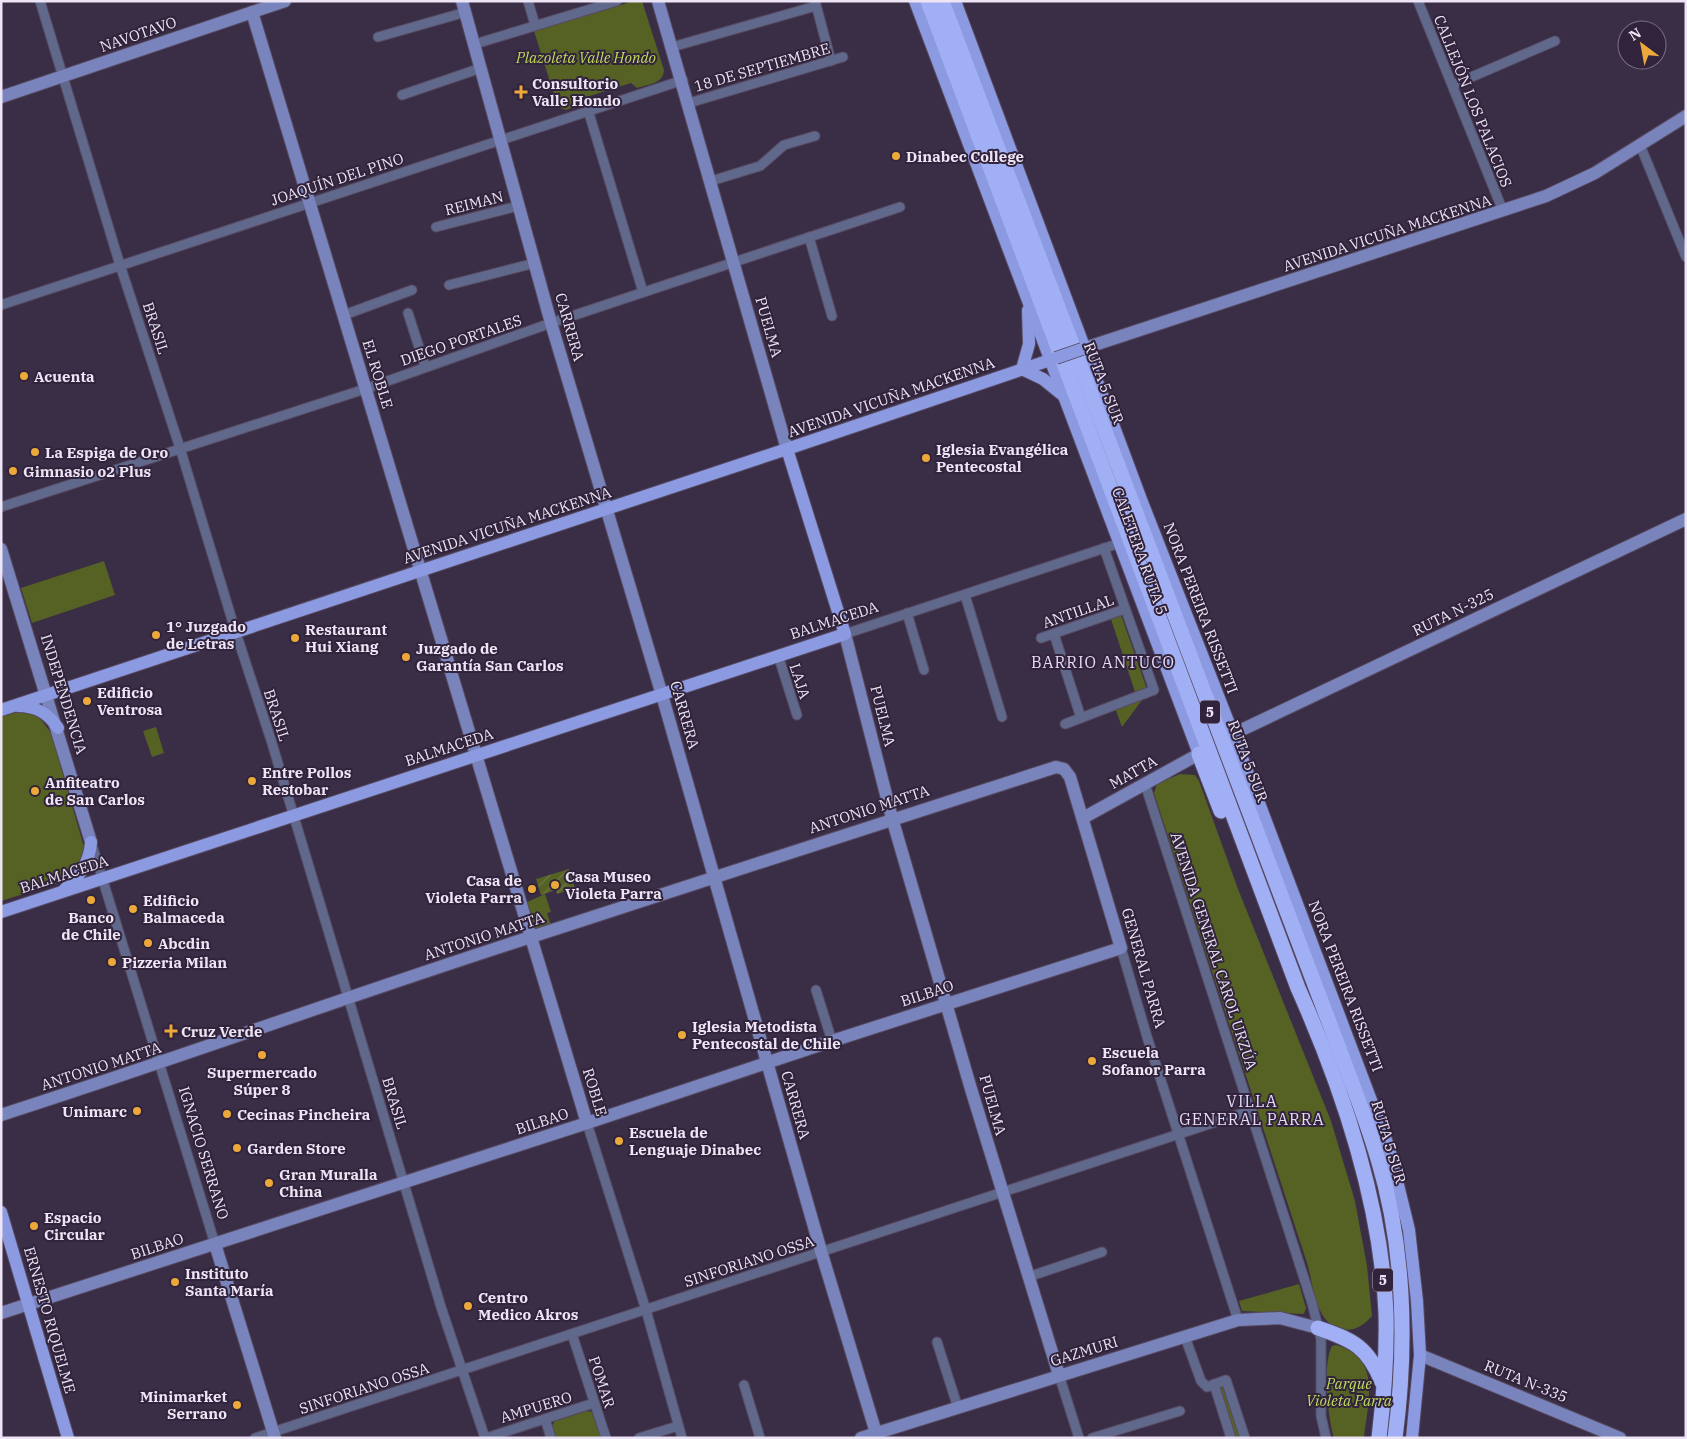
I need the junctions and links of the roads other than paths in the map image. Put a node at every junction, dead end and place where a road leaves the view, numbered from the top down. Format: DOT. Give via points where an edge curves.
graph roads {
  1 [pos="40,1"];
  2 [pos="285,1"];
  3 [pos="528,1"];
  4 [pos="617,1"];
  5 [pos="658,1"];
  6 [pos="915,1"];
  7 [pos="928,1"];
  8 [pos="942,1"];
  9 [pos="955,1"];
  10 [pos="1418,1"];
  11 [pos="816,3"];
  12 [pos="250,7"];
  13 [pos="464,7"];
  14 [pos="535,26"];
  15 [pos="378,37"];
  16 [pos="1555,41"];
  17 [pos="474,44"];
  18 [pos="672,47"];
  19 [pos="842,57"];
  20 [pos="831,60"];
  21 [pos="481,68"];
  22 [pos="62,77"];
  23 [pos="683,80"];
  24 [pos="1453,85"];
  25 [pos="402,94"];
  26 [pos="1,97"];
  27 [pos="689,103"];
  28 [pos="588,110"];
  29 [pos="1686,116"];
  30 [pos="815,136"];
  31 [pos="500,139"];
  32 [pos="1640,145"];
  33 [pos="711,181"];
  34 [pos="310,202"];
  35 [pos="518,206"];
  36 [pos="900,207"];
  37 [pos="1503,211"];
  38 [pos="436,227"];
  39 [pos="809,236"];
  40 [pos="1686,257"];
  41 [pos="734,262"];
  42 [pos="535,263"];
  43 [pos="120,265"];
  44 [pos="449,285"];
  45 [pos="412,290"];
  46 [pos="642,292"];
  47 [pos="1026,295"];
  48 [pos="1,305"];
  49 [pos="408,313"];
  50 [pos="344,315"];
  51 [pos="832,316"];
  52 [pos="551,323"];
  53 [pos="1084,349"];
  54 [pos="1053,358"];
  55 [pos="425,366"];
  56 [pos="1022,369"];
  57 [pos="365,389"];
  58 [pos="1066,398"];
  59 [pos="180,448"];
  60 [pos="788,449"];
  61 [pos="1,507"];
  62 [pos="607,508"];
  63 [pos="1686,519"];
  64 [pos="1120,543"];
  65 [pos="1104,548"];
  66 [pos="1,549"];
  67 [pos="421,570"];
  68 [pos="965,595"];
  69 [pos="1125,609"];
  70 [pos="907,613"];
  71 [pos="236,633"];
  72 [pos="845,634"];
  73 [pos="1054,634"];
  74 [pos="1040,638"];
  75 [pos="778,656"];
  76 [pos="924,670"];
  77 [pos="47,695"];
  78 [pos="662,695"];
  79 [pos="5,709"];
  80 [pos="797,715"];
  81 [pos="1002,717"];
  82 [pos="1081,718"];
  83 [pos="1064,724"];
  84 [pos="58,728"];
  85 [pos="1233,734"];
  86 [pos="1199,754"];
  87 [pos="477,755"];
  88 [pos="1064,768"];
  89 [pos="1145,784"];
  90 [pos="292,816"];
  91 [pos="892,818"];
  92 [pos="1083,818"];
  93 [pos="91,842"];
  94 [pos="102,878"];
  95 [pos="715,878"];
  96 [pos="60,892"];
  97 [pos="1,912"];
  98 [pos="530,937"];
  99 [pos="1121,948"];
  100 [pos="1298,988"];
  101 [pos="816,990"];
  102 [pos="349,999"];
  103 [pos="948,1004"];
  104 [pos="832,1041"];
  105 [pos="767,1062"];
  106 [pos="160,1064"];
  107 [pos="1252,1110"];
  108 [pos="1,1115"];
  109 [pos="587,1123"];
  110 [pos="1178,1134"];
  111 [pos="405,1182"];
  112 [pos="1002,1193"];
  113 [pos="1,1212"];
  114 [pos="216,1244"];
  115 [pos="821,1252"];
  116 [pos="1102,1252"];
  117 [pos="1028,1277"];
  118 [pos="28,1304"];
  119 [pos="646,1310"];
  120 [pos="1,1314"];
  121 [pos="1238,1320"];
  122 [pos="1318,1328"];
  123 [pos="572,1334"];
  124 [pos="1185,1337"];
  125 [pos="937,1342"];
  126 [pos="1420,1355"];
  127 [pos="462,1370"];
  128 [pos="1059,1375"];
  129 [pos="1214,1384"];
  130 [pos="744,1385"];
  131 [pos="1383,1385"];
  132 [pos="594,1404"];
  133 [pos="958,1408"];
  134 [pos="1180,1410"];
  135 [pos="545,1419"];
  136 [pos="678,1426"];
  137 [pos="274,1435"];
  138 [pos="877,1435"];
  139 [pos="68,1438"];
  140 [pos="255,1438"];
  141 [pos="485,1438"];
  142 [pos="550,1438"];
  143 [pos="606,1438"];
  144 [pos="639,1438"];
  145 [pos="682,1438"];
  146 [pos="760,1438"];
  147 [pos="861,1438"];
  148 [pos="1079,1438"];
  149 [pos="1092,1438"];
  150 [pos="1231,1438"];
  151 [pos="1245,1438"];
  152 [pos="1326,1438"];
  153 [pos="1379,1438"];
  154 [pos="1395,1438"];
  155 [pos="1412,1438"];
  156 [pos="1620,1438"];
  1 -- 22 [label="street, BRASIL"];
  2 -- 12 [label="street, NAVOTAVO"];
  3 -- 14 [label="street"];
  4 -- 14 [label="street"];
  5 -- 18 [label="street, PUELMA"];
  6 -- 47 [label="main road, CALETERA RUTA 5"];
  7 -- 100 [label="highway, RUTA 5 SUR / 5"];
  8 -- 154 [label="highway, RUTA 5 SUR / 5" via="1379,1160 1400,1279 1401,1364"];
  9 -- 53 [label="main road, NORA PEREIRA RISSETTI"];
  10 -- 24 [label="street, CALLEJÓN LOS PALACIOS"];
  11 -- 18 [label="street"];
  11 -- 20 [label="street"];
  12 -- 22 [label="street, NAVOTAVO"];
  12 -- 34 [label="street, EL ROBLE"];
  13 -- 15 [label="street"];
  13 -- 17 [label="street, CARRERA"];
  14 -- 17 [label="street"];
  16 -- 24 [label="street"];
  17 -- 21 [label="street, CARRERA"];
  18 -- 23 [label="street, PUELMA"];
  19 -- 20 [label="street, 18 DE SEPTIEMBRE"];
  20 -- 27 [label="street, 18 DE SEPTIEMBRE"];
  21 -- 25 [label="street"];
  21 -- 31 [label="street, CARRERA"];
  22 -- 26 [label="street, NAVOTAVO"];
  22 -- 43 [label="street, BRASIL"];
  23 -- 27 [label="street, PUELMA"];
  23 -- 28 [label="street, JOAQUÍN DEL PINO"];
  24 -- 37 [label="street, CALLEJÓN LOS PALACIOS"];
  27 -- 33 [label="street, PUELMA"];
  28 -- 31 [label="street, JOAQUÍN DEL PINO"];
  28 -- 46 [label="street"];
  29 -- 32 [label="street, AVENIDA VICUÑA MACKENNA"];
  30 -- 33 [label="street" via="784,145 760,166"];
  31 -- 34 [label="street, JOAQUÍN DEL PINO"];
  31 -- 35 [label="street, CARRERA"];
  32 -- 37 [label="street, AVENIDA VICUÑA MACKENNA" via="1567,187"];
  32 -- 40 [label="street"];
  33 -- 41 [label="street, PUELMA"];
  34 -- 43 [label="street, JOAQUÍN DEL PINO"];
  34 -- 50 [label="street, EL ROBLE"];
  35 -- 38 [label="street, REIMAN"];
  35 -- 42 [label="street, CARRERA"];
  36 -- 39 [label="street, DIEGO PORTALES"];
  37 -- 53 [label="street, AVENIDA VICUÑA MACKENNA"];
  39 -- 41 [label="street, DIEGO PORTALES"];
  39 -- 51 [label="street"];
  41 -- 46 [label="street, DIEGO PORTALES"];
  41 -- 60 [label="street, PUELMA"];
  42 -- 44 [label="street"];
  42 -- 52 [label="street, CARRERA"];
  43 -- 48 [label="street, JOAQUÍN DEL PINO"];
  43 -- 59 [label="street, BRASIL"];
  45 -- 50 [label="street"];
  46 -- 52 [label="street, DIEGO PORTALES"];
  47 -- 54 [label="main road, CALETERA RUTA 5"];
  47 -- 56 [label="main road" via="1029,344"];
  49 -- 55 [label="street"];
  50 -- 57 [label="street, EL ROBLE"];
  52 -- 55 [label="street, DIEGO PORTALES"];
  52 -- 62 [label="street, CARRERA"];
  53 -- 54 [label="main road, AVENIDA VICUÑA MACKENNA, bridge"];
  53 -- 85 [label="main road, NORA PEREIRA RISSETTI"];
  54 -- 56 [label="main road, AVENIDA VICUÑA MACKENNA"];
  54 -- 58 [label="main road, CALETERA RUTA 5"];
  55 -- 57 [label="street, DIEGO PORTALES"];
  56 -- 58 [label="main road" via="1043,379"];
  56 -- 60 [label="main road, AVENIDA VICUÑA MACKENNA"];
  57 -- 59 [label="street, DIEGO PORTALES"];
  57 -- 67 [label="street, EL ROBLE"];
  58 -- 64 [label="main road, CALETERA RUTA 5"];
  59 -- 61 [label="street, DIEGO PORTALES"];
  59 -- 71 [label="street, BRASIL"];
  60 -- 62 [label="main road, AVENIDA VICUÑA MACKENNA"];
  60 -- 72 [label="main road, PUELMA"];
  62 -- 67 [label="main road, AVENIDA VICUÑA MACKENNA"];
  62 -- 78 [label="street, CARRERA"];
  63 -- 85 [label="street, RUTA N-325"];
  64 -- 65 [label="street, BALMACEDA"];
  64 -- 86 [label="main road, CALETERA RUTA 5"];
  65 -- 68 [label="street, BALMACEDA"];
  65 -- 69 [label="street"];
  66 -- 77 [label="street, INDEPENDENCIA"];
  67 -- 71 [label="main road, AVENIDA VICUÑA MACKENNA"];
  67 -- 87 [label="street, EL ROBLE"];
  68 -- 70 [label="street, BALMACEDA"];
  68 -- 81 [label="street"];
  69 -- 73 [label="street, ANTILLAL"];
  69 -- 82 [label="street" via="1154,690"];
  70 -- 72 [label="street, BALMACEDA"];
  70 -- 76 [label="street"];
  71 -- 77 [label="main road, AVENIDA VICUÑA MACKENNA"];
  71 -- 90 [label="street, BRASIL"];
  72 -- 75 [label="main road, BALMACEDA"];
  72 -- 91 [label="street, PUELMA"];
  73 -- 74 [label="street, ANTILLAL"];
  73 -- 82 [label="street"];
  75 -- 78 [label="main road, BALMACEDA"];
  75 -- 80 [label="street, LAJA"];
  77 -- 79 [label="main road, AVENIDA VICUÑA MACKENNA"];
  77 -- 84 [label="street, INDEPENDENCIA"];
  78 -- 87 [label="main road, BALMACEDA"];
  78 -- 95 [label="street, CARRERA"];
  79 -- 84 [label="main road" via="24,706 39,710"];
  82 -- 83 [label="street"];
  84 -- 93 [label="street, INDEPENDENCIA"];
  85 -- 126 [label="main road, NORA PEREIRA RISSETTI" via="1397,1172 1411,1244"];
  86 -- 89 [label="street, MATTA"];
  86 -- 100 [label="highway" via="1246,878"];
  87 -- 90 [label="main road, BALMACEDA"];
  87 -- 98 [label="street, ROBLE"];
  88 -- 91 [label="street, ANTONIO MATTA" via="1056,767"];
  88 -- 92 [label="street, GENERAL PARRA"];
  89 -- 92 [label="street, MATTA"];
  89 -- 107 [label="street, AVENIDA GENERAL CAROL URZÚA"];
  90 -- 94 [label="main road, BALMACEDA"];
  90 -- 102 [label="street, BRASIL"];
  91 -- 95 [label="street, ANTONIO MATTA"];
  91 -- 103 [label="street, PUELMA"];
  92 -- 99 [label="street, GENERAL PARRA"];
  93 -- 94 [label="street, INDEPENDENCIA"];
  93 -- 96 [label="main road" via="82,870"];
  94 -- 96 [label="main road, BALMACEDA"];
  94 -- 106 [label="street, IGNACIO SERRANO"];
  95 -- 98 [label="street, ANTONIO MATTA"];
  95 -- 105 [label="street, CARRERA"];
  96 -- 97 [label="main road, BALMACEDA"];
  98 -- 102 [label="street, ANTONIO MATTA"];
  98 -- 109 [label="street, ROBLE"];
  99 -- 103 [label="street, BILBAO"];
  99 -- 110 [label="street, GENERAL PARRA"];
  100 -- 131 [label="highway, RUTA 5 SUR / 5" via="1339,1092 1364,1177 1384,1288 1386,1337"];
  101 -- 104 [label="street"];
  102 -- 106 [label="street, ANTONIO MATTA"];
  102 -- 111 [label="street, BRASIL"];
  103 -- 104 [label="street, BILBAO"];
  103 -- 112 [label="street, PUELMA"];
  104 -- 105 [label="street, BILBAO"];
  105 -- 109 [label="street, BILBAO"];
  105 -- 115 [label="street, CARRERA"];
  106 -- 108 [label="street, ANTONIO MATTA"];
  106 -- 114 [label="street, IGNACIO SERRANO"];
  107 -- 110 [label="street, SINFORIANO OSSA"];
  107 -- 122 [label="street, AVENIDA GENERAL CAROL URZÚA"];
  109 -- 111 [label="street, BILBAO"];
  109 -- 119 [label="street, ROBLE"];
  110 -- 112 [label="street, SINFORIANO OSSA"];
  110 -- 121 [label="street, GENERAL PARRA"];
  111 -- 114 [label="street, BILBAO"];
  111 -- 127 [label="street, BRASIL"];
  112 -- 115 [label="street, SINFORIANO OSSA"];
  112 -- 117 [label="street, PUELMA"];
  113 -- 118 [label="main road, ERNESTO RIQUELME"];
  114 -- 118 [label="street, BILBAO"];
  114 -- 137 [label="street, IGNACIO SERRANO"];
  115 -- 119 [label="street, SINFORIANO OSSA"];
  115 -- 138 [label="street, CARRERA"];
  116 -- 117 [label="street"];
  117 -- 128 [label="street, PUELMA"];
  118 -- 120 [label="street, BILBAO"];
  118 -- 139 [label="main road, ERNESTO RIQUELME"];
  119 -- 123 [label="street, SINFORIANO OSSA"];
  119 -- 136 [label="street, ROBLE"];
  121 -- 122 [label="street, GAZMURI" via="1280,1318"];
  121 -- 124 [label="street, GAZMURI"];
  122 -- 131 [label="highway" via="1350,1340 1361,1348 1375,1365"];
  122 -- 152 [label="street, AVENIDA GENERAL CAROL URZÚA" via="1321,1339 1321,1416"];
  123 -- 127 [label="street, SINFORIANO OSSA"];
  123 -- 132 [label="street, POMAR"];
  124 -- 128 [label="street, GAZMURI"];
  124 -- 129 [label="street" via="1201,1380 1207,1387"];
  125 -- 133 [label="street"];
  126 -- 155 [label="main road, NORA PEREIRA RISSETTI"];
  126 -- 156 [label="street, RUTA N-335"];
  127 -- 137 [label="street, SINFORIANO OSSA"];
  127 -- 141 [label="street, BRASIL"];
  128 -- 133 [label="street, GAZMURI"];
  128 -- 148 [label="street, PUELMA"];
  129 -- 150 [label="street"];
  129 -- 151 [label="street" via="1226,1380"];
  130 -- 146 [label="street"];
  131 -- 153 [label="highway, RUTA 5 SUR / 5"];
  132 -- 135 [label="street, AMPUERO"];
  132 -- 143 [label="street, POMAR"];
  133 -- 138 [label="street, GAZMURI"];
  134 -- 149 [label="street"];
  135 -- 141 [label="street, AMPUERO"];
  135 -- 142 [label="street"];
  136 -- 144 [label="street"];
  136 -- 145 [label="street, ROBLE"];
  137 -- 140 [label="street, SINFORIANO OSSA"];
  138 -- 147 [label="street, GAZMURI"];
}
